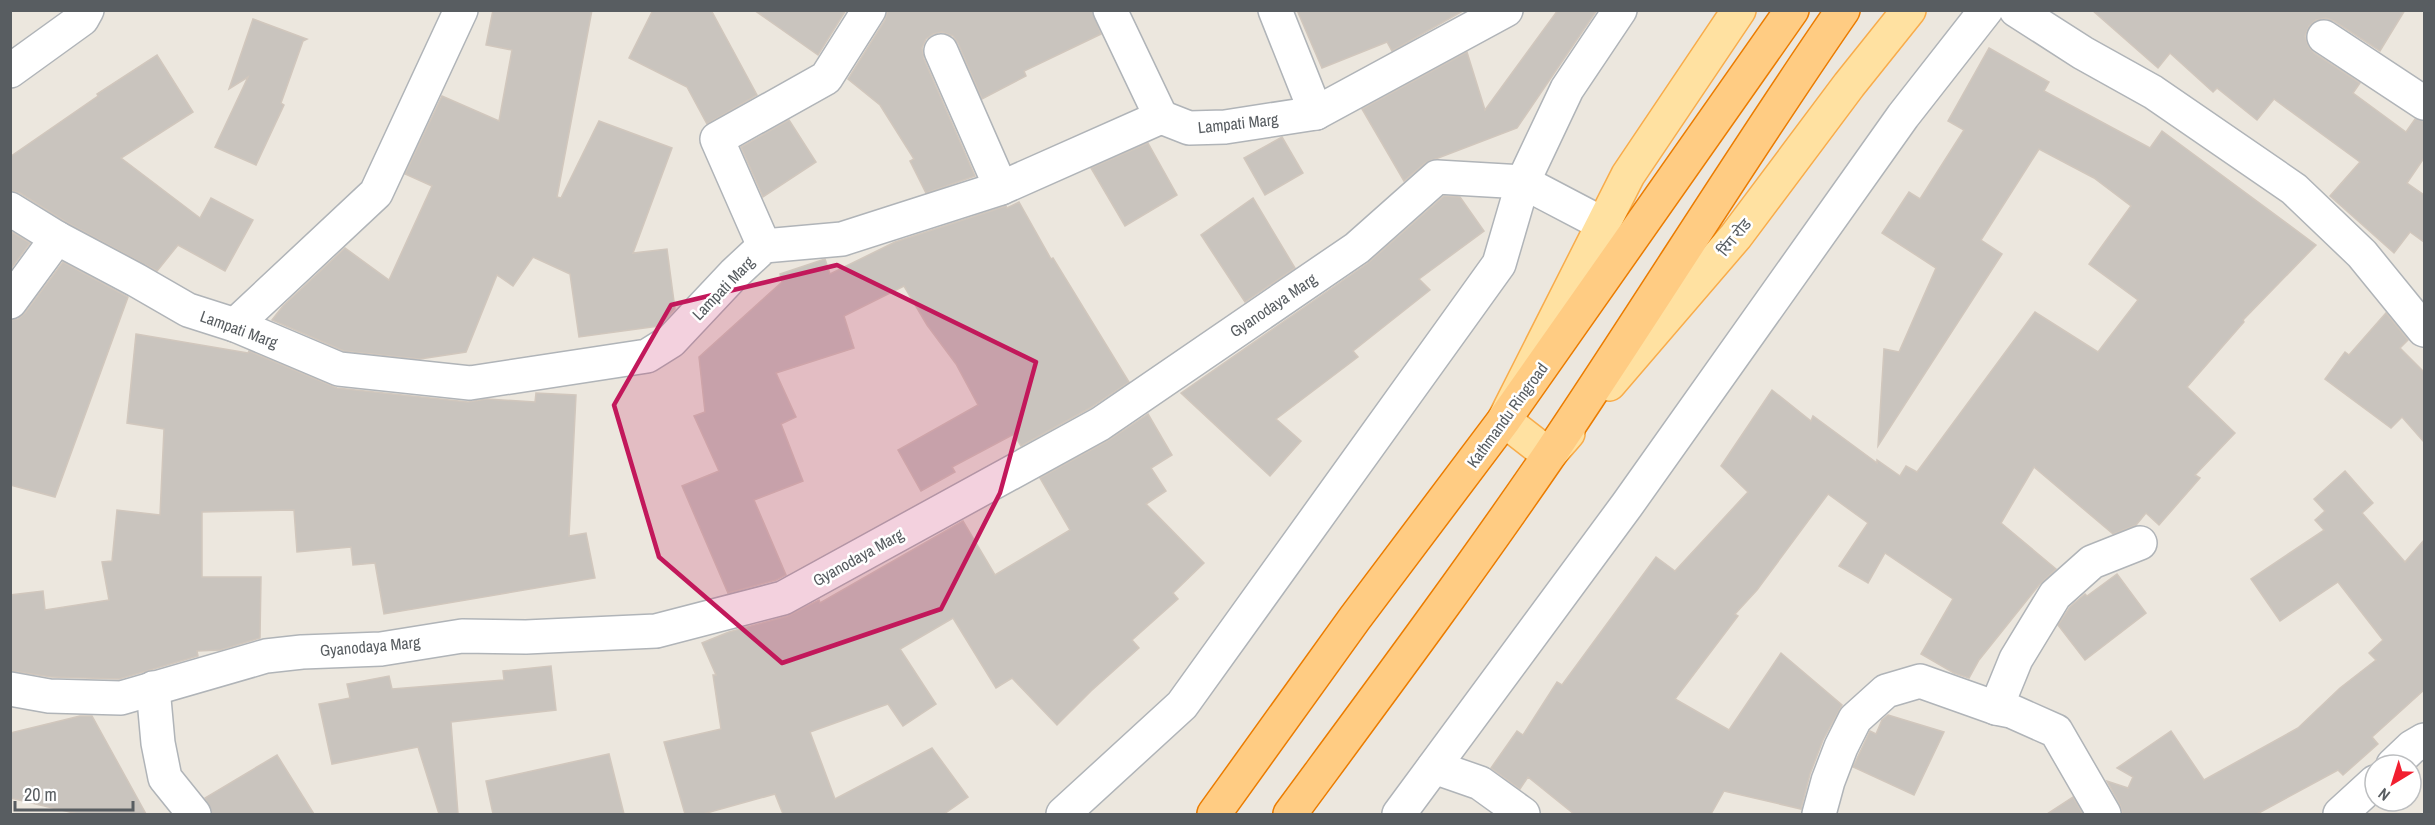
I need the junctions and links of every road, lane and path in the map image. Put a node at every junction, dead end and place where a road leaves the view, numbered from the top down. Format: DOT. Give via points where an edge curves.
graph roads {
  1 [pos="87,10"];
  2 [pos="461,10"];
  3 [pos="869,10"];
  4 [pos="1110,10"];
  5 [pos="1275,10"];
  6 [pos="1506,10"];
  7 [pos="1620,10"];
  8 [pos="1739,10"];
  9 [pos="1792,10"];
  10 [pos="1843,10"];
  11 [pos="1909,10"];
  12 [pos="1986,10"];
  13 [pos="2016,10"];
  14 [pos="2324,37"];
  15 [pos="941,51"];
  16 [pos="10,71"];
  17 [pos="2424,103"];
  18 [pos="1316,113"];
  19 [pos="1161,117"];
  20 [pos="1523,182"];
  21 [pos="1000,189"];
  22 [pos="10,209"];
  23 [pos="1603,224"];
  24 [pos="57,238"];
  25 [pos="764,246"];
  26 [pos="10,302"];
  27 [pos="235,325"];
  28 [pos="2424,330"];
  29 [pos="1504,420"];
  30 [pos="1549,455"];
  31 [pos="2140,543"];
  32 [pos="153,688"];
  33 [pos="10,689"];
  34 [pos="1996,708"];
  35 [pos="2424,740"];
  36 [pos="2406,753"];
  37 [pos="1434,767"];
  38 [pos="2363,794"];
  39 [pos="194,814"];
  40 [pos="1063,814"];
  41 [pos="1214,814"];
  42 [pos="1290,814"];
  43 [pos="1400,814"];
  44 [pos="1523,814"];
  45 [pos="1820,814"];
  46 [pos="2104,814"];
  47 [pos="2342,814"];
  1 -- 16 [label="street" via="82,19"];
  2 -- 27 [label="street" via="376,193"];
  3 -- 25 [label="street" via="826,78 717,139"];
  4 -- 19 [label="street"];
  5 -- 18 [label="street"];
  6 -- 18 [label="street, Lampati Marg"];
  7 -- 20 [label="street" via="1568,89"];
  8 -- 23 [label="main road" via="1628,175"];
  9 -- 29 [label="highway, Kathmandu Ringroad"];
  10 -- 30 [label="highway"];
  11 -- 30 [label="main road, रिंग रोड" via="1736,236"];
  12 -- 37 [label="street" via="1903,116 1620,514"];
  13 -- 28 [label="street" via="2153,92 2294,189 2362,254"];
  14 -- 17 [label="street"];
  15 -- 21 [label="street"];
  18 -- 19 [label="street, Lampati Marg" via="1189,128"];
  19 -- 21 [label="street, Lampati Marg"];
  20 -- 23 [label="street, Gyanodaya Marg"];
  20 -- 32 [label="street, Gyanodaya Marg" via="1437,177 1357,248 1100,424 783,598 656,631 462,636 381,648 266,656"];
  20 -- 40 [label="street" via="1499,264 1182,705"];
  21 -- 25 [label="street, Lampati Marg" via="842,239"];
  22 -- 24 [label="street, Lampati Marg"];
  23 -- 29 [label="main road"];
  24 -- 26 [label="street"];
  24 -- 27 [label="street, Lampati Marg" via="188,310"];
  25 -- 27 [label="street, Lampati Marg" via="671,341 647,356 470,383 339,369"];
  29 -- 30 [label="main road"];
  29 -- 41 [label="highway, Kathmandu Ringroad"];
  30 -- 42 [label="highway"];
  31 -- 34 [label="street" via="2092,562 2055,595 2016,660"];
  32 -- 33 [label="street, Gyanodaya Marg" via="121,698 90,699"];
  32 -- 39 [label="street" via="165,778"];
  34 -- 45 [label="street" via="1920,681 1886,691 1855,719 1831,773"];
  34 -- 46 [label="street" via="2056,731"];
  35 -- 36 [label="street"];
  37 -- 43 [label="street"];
  37 -- 44 [label="street" via="1480,783"];
  38 -- 47 [label="street"];
}
